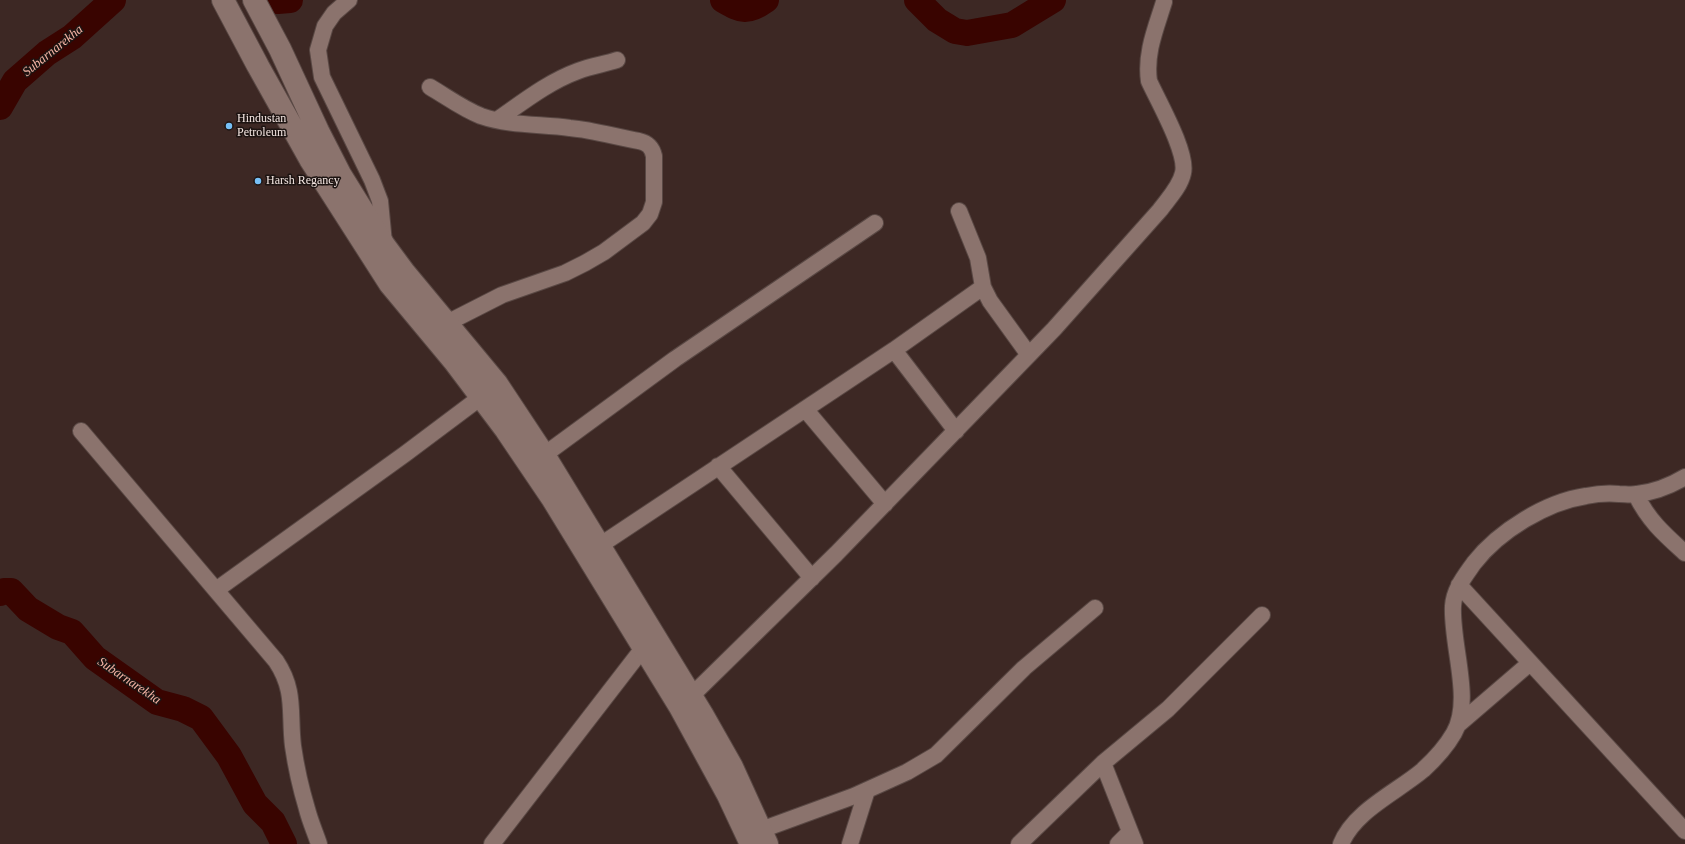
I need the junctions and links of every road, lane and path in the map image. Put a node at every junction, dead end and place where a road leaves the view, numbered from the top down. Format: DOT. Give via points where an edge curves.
graph roads {
  1 [pos="224,0"];
  2 [pos="254,0"];
  3 [pos="349,0"];
  4 [pos="1164,2"];
  5 [pos="617,60"];
  6 [pos="430,87"];
  7 [pos="496,120"];
  8 [pos="959,211"];
  9 [pos="875,223"];
  10 [pos="384,245"];
  11 [pos="390,284"];
  12 [pos="983,287"];
  13 [pos="448,323"];
  14 [pos="894,350"];
  15 [pos="1029,355"];
  16 [pos="481,397"];
  17 [pos="805,409"];
  18 [pos="81,431"];
  19 [pos="956,431"];
  20 [pos="544,455"];
  21 [pos="718,466"];
  22 [pos="1685,477"];
  23 [pos="1636,495"];
  24 [pos="885,504"];
  25 [pos="594,550"];
  26 [pos="1685,553"];
  27 [pos="812,578"];
  28 [pos="1459,585"];
  29 [pos="216,590"];
  30 [pos="1095,608"];
  31 [pos="1262,615"];
  32 [pos="644,647"];
  33 [pos="1530,663"];
  34 [pos="686,701"];
  35 [pos="1459,724"];
  36 [pos="1103,762"];
  37 [pos="867,790"];
  38 [pos="1685,831"];
  39 [pos="1133,838"];
  40 [pos="760,839"];
  41 [pos="319,844"];
  42 [pos="492,844"];
  43 [pos="850,844"];
  44 [pos="1019,844"];
  45 [pos="1118,844"];
  46 [pos="1341,844"];
  1 -- 11 [label="main road" via="310,159"];
  2 -- 10 [label="main road" via="340,174"];
  3 -- 10 [label="street" via="334,13 325,26 318,50 320,64 322,77 372,180 380,202"];
  4 -- 15 [label="street" via="1149,52 1147,69 1149,81 1183,159 1183,173 1175,190 1160,210"];
  5 -- 7 [label="street" via="579,70 556,80"];
  6 -- 7 [label="street" via="464,108"];
  7 -- 13 [label="street" via="570,128 646,142 654,156 654,202 650,214 642,223 604,252 565,273 502,295"];
  8 -- 12 [label="street" via="978,258"];
  9 -- 20 [label="street" via="675,359"];
  10 -- 11 [label="street"];
  10 -- 13 [label="main road"];
  11 -- 16 [label="main road"];
  12 -- 14 [label="street"];
  12 -- 15 [label="street"];
  13 -- 20 [label="main road" via="497,384"];
  14 -- 17 [label="street"];
  14 -- 19 [label="street"];
  15 -- 19 [label="street"];
  16 -- 25 [label="main road"];
  16 -- 29 [label="street"];
  17 -- 21 [label="street"];
  17 -- 24 [label="street"];
  18 -- 29 [label="street"];
  19 -- 24 [label="street"];
  20 -- 25 [label="main road"];
  21 -- 25 [label="street"];
  21 -- 27 [label="street"];
  22 -- 23 [label="street" via="1656,490"];
  23 -- 26 [label="street" via="1647,515"];
  23 -- 28 [label="street" via="1586,496 1546,508 1493,542"];
  24 -- 27 [label="street"];
  25 -- 32 [label="main road"];
  25 -- 34 [label="main road"];
  27 -- 34 [label="street"];
  28 -- 33 [label="street"];
  28 -- 35 [label="street" via="1453,599 1452,623 1463,705"];
  29 -- 41 [label="street" via="284,672 290,698 293,747 306,808"];
  30 -- 37 [label="street" via="1024,668 936,755 907,772"];
  31 -- 36 [label="street" via="1168,709"];
  32 -- 34 [label="main road"];
  32 -- 42 [label="street"];
  33 -- 35 [label="street"];
  33 -- 38 [label="street"];
  34 -- 40 [label="main road" via="728,794"];
  35 -- 46 [label="street" via="1438,755 1363,815 1351,827"];
  36 -- 39 [label="street"];
  36 -- 44 [label="street"];
  37 -- 40 [label="street"];
  37 -- 43 [label="street"];
  39 -- 45 [label="street"];
}
